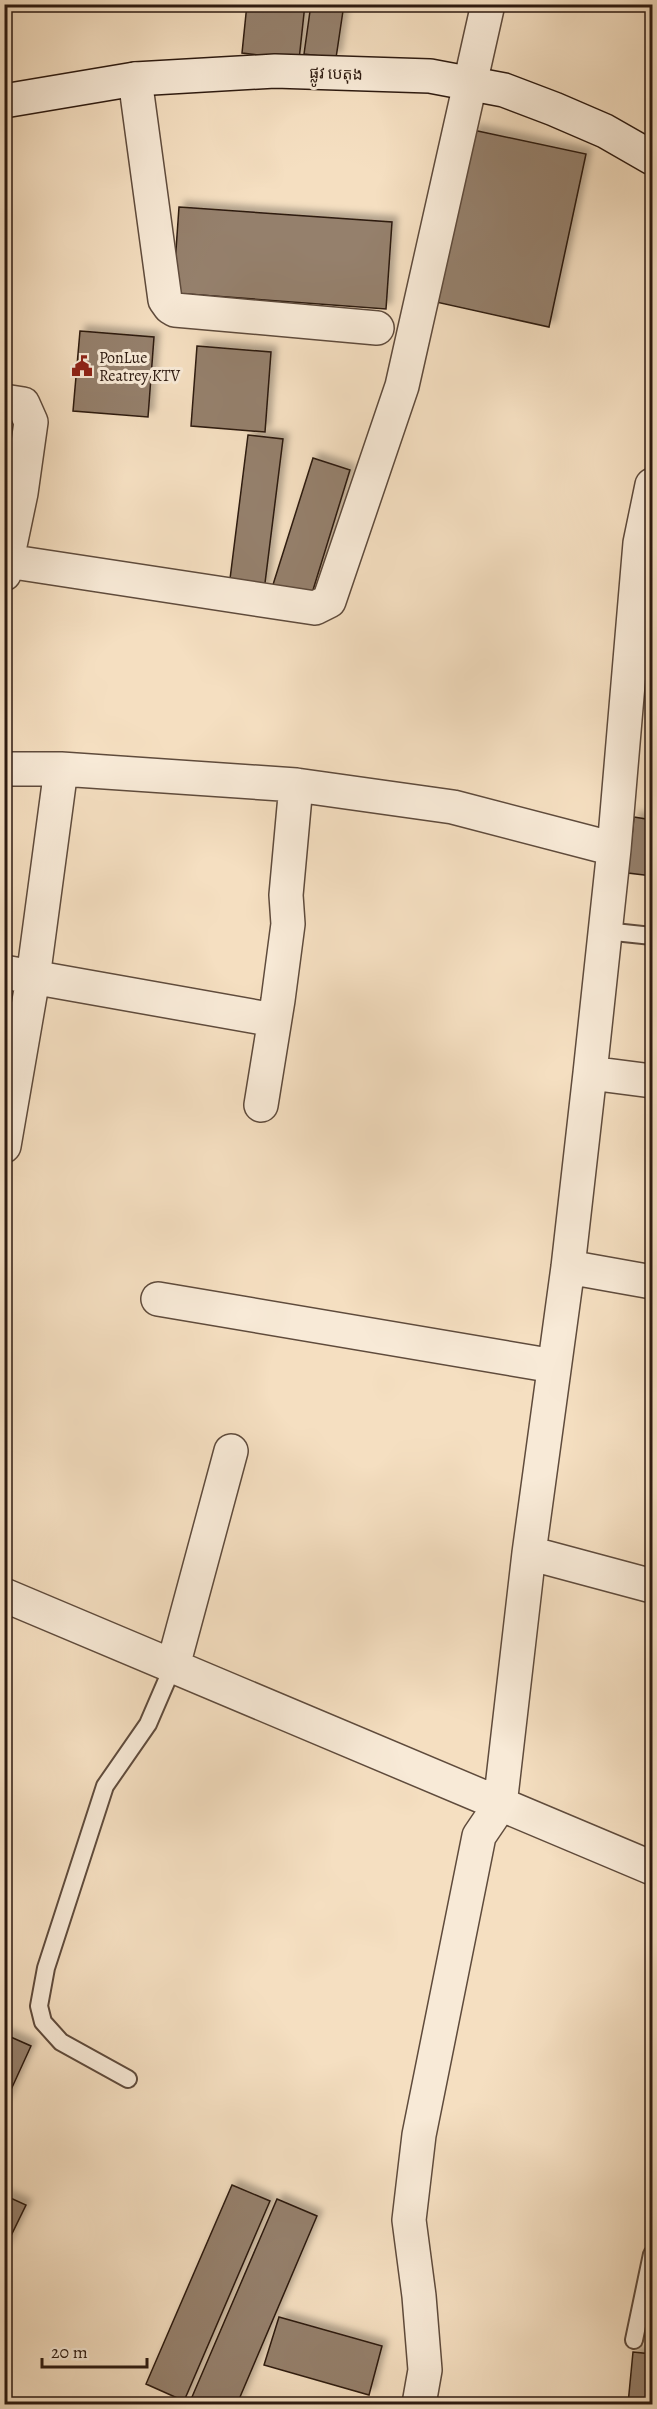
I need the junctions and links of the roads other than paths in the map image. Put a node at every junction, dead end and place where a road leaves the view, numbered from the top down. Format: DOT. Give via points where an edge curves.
graph roads {
  1 [pos="488,4"];
  2 [pos="135,79"];
  3 [pos="471,82"];
  4 [pos="4,101"];
  5 [pos="652,158"];
  6 [pos="377,328"];
  7 [pos="4,400"];
  8 [pos="652,486"];
  9 [pos="6,567"];
  10 [pos="4,769"];
  11 [pos="61,769"];
  12 [pos="296,785"];
  13 [pos="614,849"];
  14 [pos="605,931"];
  15 [pos="652,936"];
  16 [pos="19,975"];
  17 [pos="274,1020"];
  18 [pos="4,1040"];
  19 [pos="18,1071"];
  20 [pos="590,1073"];
  21 [pos="652,1081"];
  22 [pos="261,1105"];
  23 [pos="4,1146"];
  24 [pos="568,1267"];
  25 [pos="652,1282"];
  26 [pos="158,1299"];
  27 [pos="554,1366"];
  28 [pos="231,1451"];
  29 [pos="529,1553"];
  30 [pos="652,1586"];
  31 [pos="4,1595"];
  32 [pos="173,1666"];
  33 [pos="500,1805"];
  34 [pos="652,1868"];
  35 [pos="128,2079"];
  36 [pos="652,2254"];
  37 [pos="634,2340"];
  38 [pos="419,2404"];
  1 -- 3 [label="street"];
  2 -- 3 [label="street, ផ្លូវ បេតុង" via="275,71 430,76"];
  2 -- 4 [label="street, ផ្លូវ បេតុង"];
  2 -- 6 [label="street" via="165,300 170,307"];
  3 -- 5 [label="street, ផ្លូវ បេតុង" via="554,109"];
  3 -- 9 [label="street" via="402,386 328,601 315,608"];
  7 -- 9 [label="street" via="23,404 31,422"];
  8 -- 13 [label="street" via="640,543"];
  10 -- 11 [label="street"];
  11 -- 12 [label="street"];
  11 -- 16 [label="street"];
  12 -- 13 [label="street" via="453,807"];
  12 -- 17 [label="street" via="285,895 288,924"];
  13 -- 14 [label="street"];
  14 -- 15 [label="lane"];
  14 -- 20 [label="street"];
  16 -- 17 [label="street"];
  16 -- 19 [label="street"];
  17 -- 22 [label="street"];
  18 -- 19 [label="street"];
  19 -- 23 [label="street"];
  20 -- 21 [label="street"];
  20 -- 24 [label="street"];
  24 -- 25 [label="street"];
  24 -- 27 [label="street"];
  26 -- 27 [label="street"];
  27 -- 29 [label="street"];
  28 -- 32 [label="street"];
  29 -- 30 [label="street"];
  29 -- 33 [label="street"];
  31 -- 32 [label="street"];
  32 -- 33 [label="street"];
  32 -- 35 [label="lane" via="148,1724 105,1786 46,1968 39,2006 44,2022 61,2042"];
  33 -- 34 [label="street"];
  33 -- 38 [label="street" via="479,1836 419,2135 409,2220 425,2370"];
  36 -- 37 [label="lane"];
}
